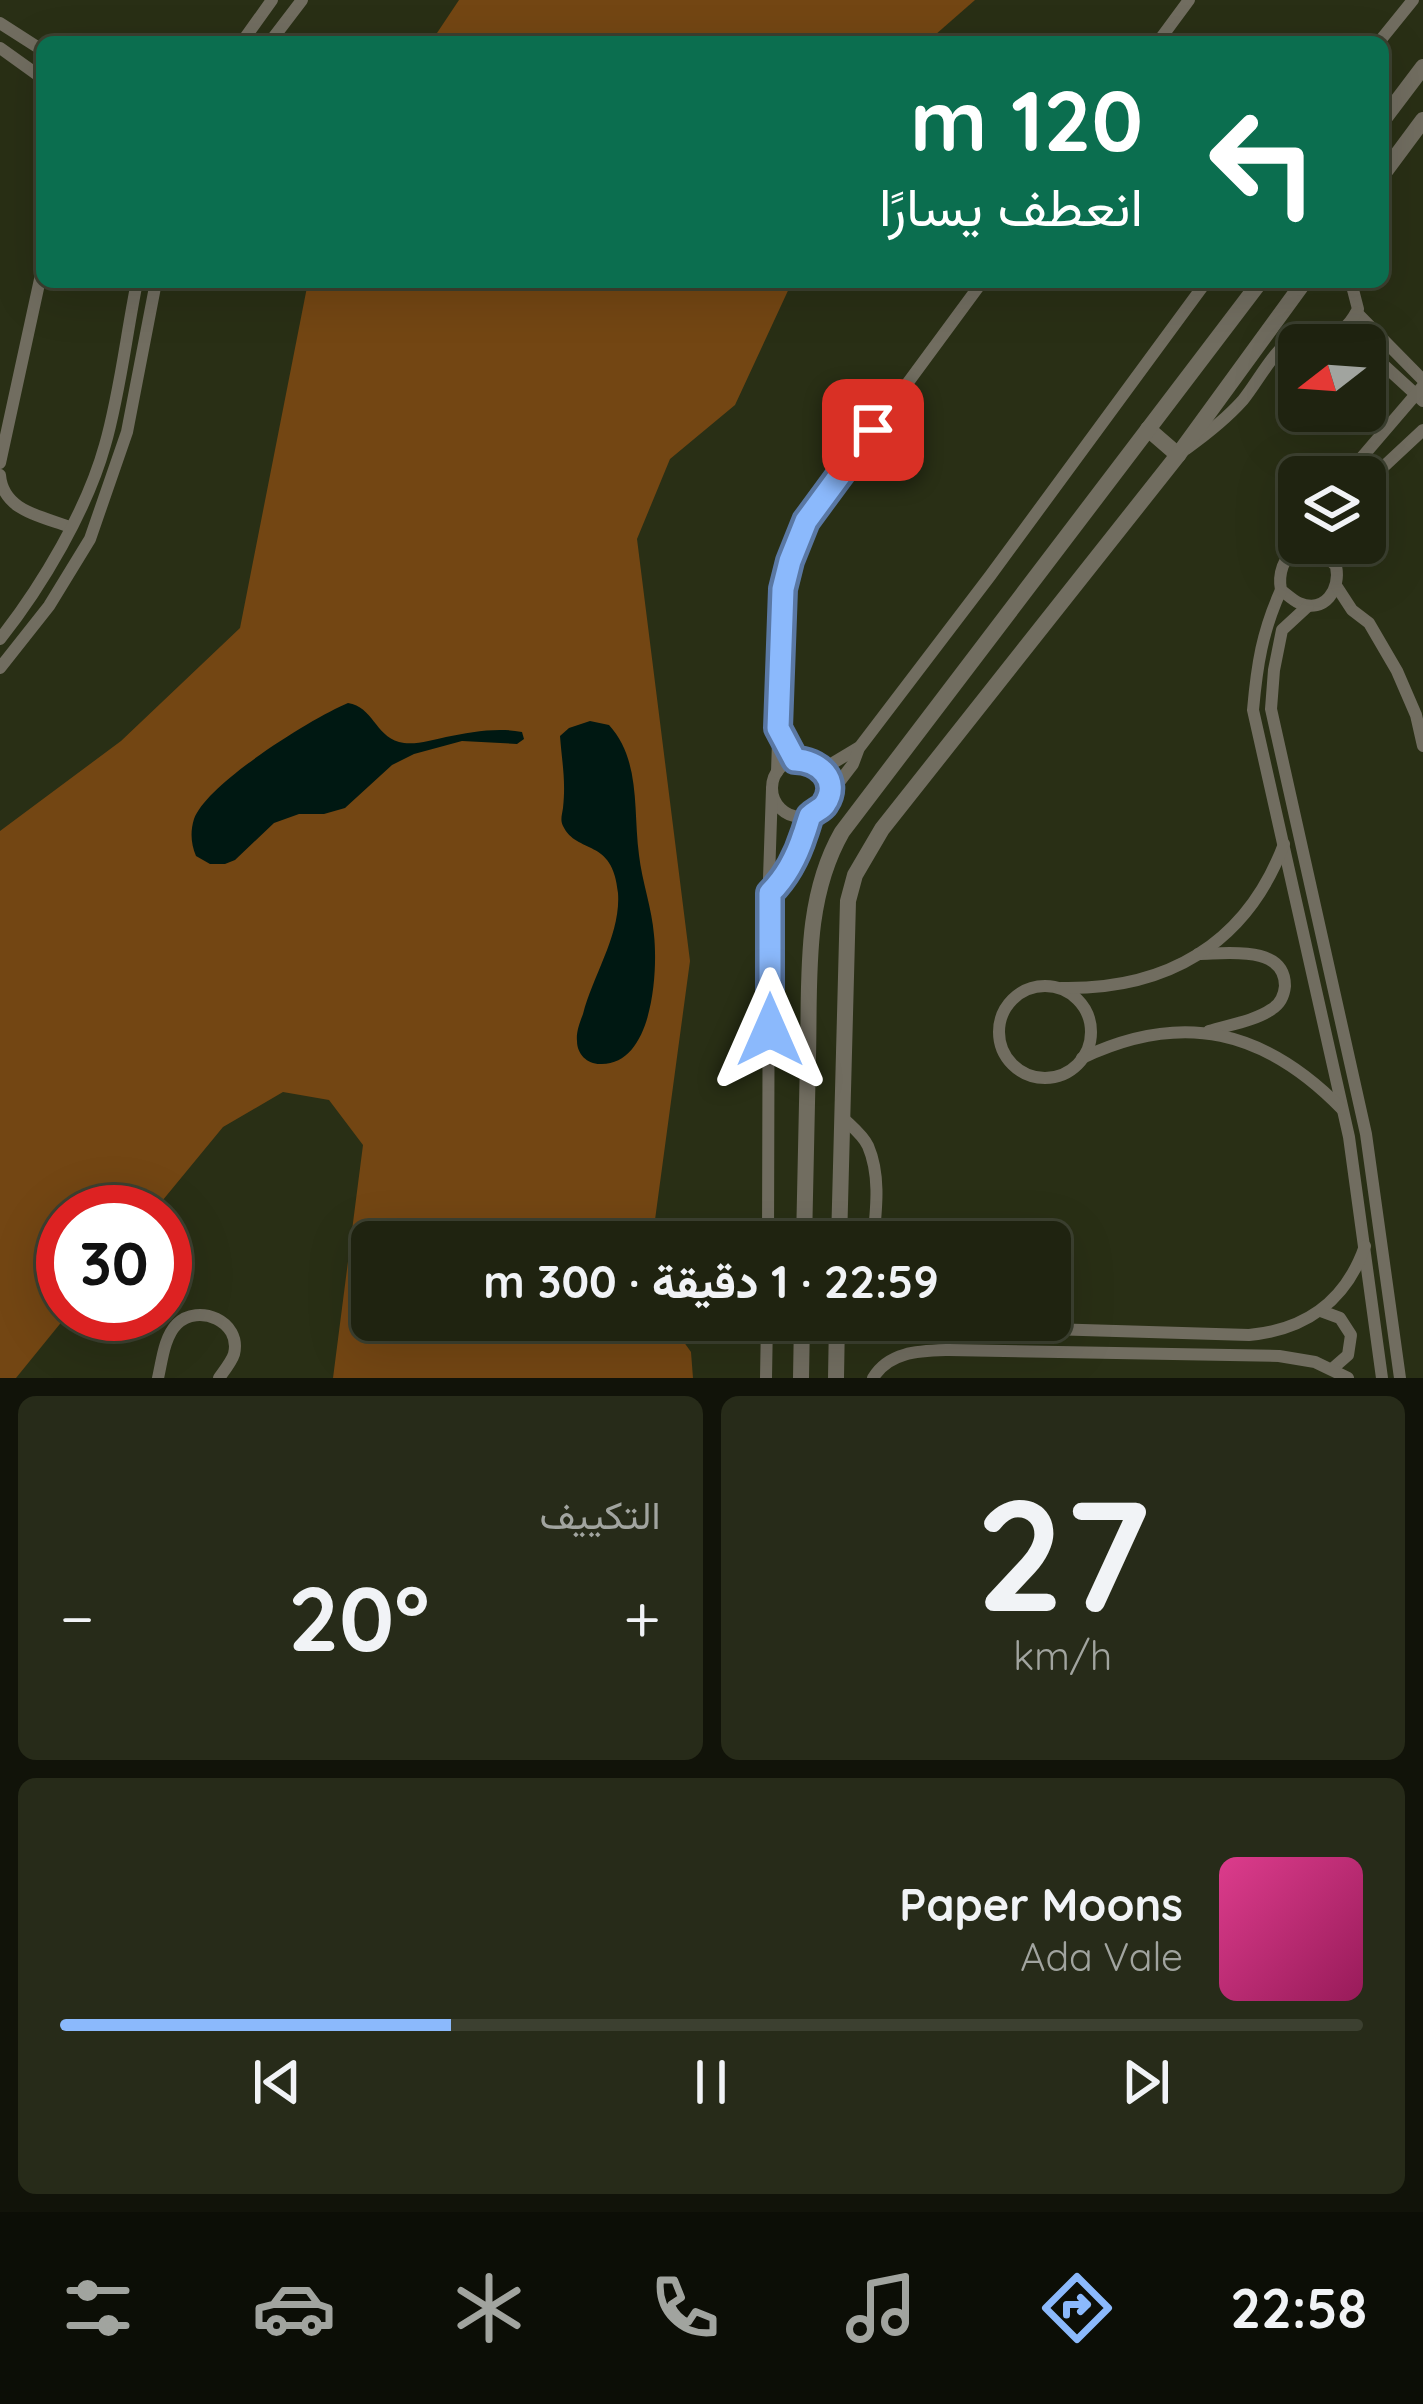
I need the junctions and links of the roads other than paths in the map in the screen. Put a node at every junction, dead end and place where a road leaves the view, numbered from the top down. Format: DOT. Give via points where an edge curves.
graph roads {
  1 [pos="272,0"];
  2 [pos="302,0"];
  3 [pos="1189,0"];
  4 [pos="1413,0"];
  5 [pos="0,23"];
  6 [pos="246,36"];
  7 [pos="275,36"];
  8 [pos="1162,36"];
  9 [pos="1384,36"];
  10 [pos="36,46"];
  11 [pos="0,49"];
  12 [pos="1423,67"];
  13 [pos="36,74"];
  14 [pos="1417,87"];
  15 [pos="1389,114"];
  16 [pos="1423,120"];
  17 [pos="1389,166"];
  18 [pos="38,288"];
  19 [pos="136,288"];
  20 [pos="155,288"];
  21 [pos="978,288"];
  22 [pos="1201,288"];
  23 [pos="1255,288"];
  24 [pos="1300,288"];
  25 [pos="1353,288"];
  26 [pos="1357,313"];
  27 [pos="1347,324"];
  28 [pos="1278,355"];
  29 [pos="1386,363"];
  30 [pos="1421,390"];
  31 [pos="1148,429"];
  32 [pos="1423,430"];
  33 [pos="1178,455"];
  34 [pos="1363,456"];
  35 [pos="0,463"];
  36 [pos="1386,464"];
  37 [pos="0,475"];
  38 [pos="70,526"];
  39 [pos="1284,564"];
  40 [pos="1336,566"];
  41 [pos="1336,587"];
  42 [pos="1281,590"];
  43 [pos="1308,606"];
  44 [pos="0,639"];
  45 [pos="0,668"];
  46 [pos="778,728"];
  47 [pos="1423,746"];
  48 [pos="859,748"];
  49 [pos="795,760"];
  50 [pos="824,770"];
  51 [pos="777,772"];
  52 [pos="772,789"];
  53 [pos="830,794"];
  54 [pos="810,816"];
  55 [pos="1284,843"];
  56 [pos="770,893"];
  57 [pos="1198,954"];
  58 [pos="1061,988"];
  59 [pos="1202,1033"];
  60 [pos="1082,1058"];
  61 [pos="1343,1110"];
  62 [pos="842,1117"];
  63 [pos="768,1221"];
  64 [pos="805,1221"];
  65 [pos="840,1221"];
  66 [pos="875,1221"];
  67 [pos="1365,1245"];
  68 [pos="1321,1311"];
  69 [pos="1071,1330"];
  70 [pos="1395,1331"];
  71 [pos="1376,1333"];
  72 [pos="766,1341"];
  73 [pos="802,1341"];
  74 [pos="837,1341"];
  75 [pos="917,1341"];
  76 [pos="945,1341"];
  77 [pos="949,1350"];
  78 [pos="908,1352"];
  79 [pos="1332,1369"];
  80 [pos="158,1378"];
  81 [pos="219,1378"];
  82 [pos="766,1378"];
  83 [pos="801,1378"];
  84 [pos="836,1378"];
  85 [pos="872,1378"];
  86 [pos="1348,1378"];
  87 [pos="1382,1378"];
  88 [pos="1400,1378"];
  1 -- 6 [label="street"];
  2 -- 7 [label="street"];
  3 -- 8 [label="street"];
  4 -- 9 [label="street"];
  5 -- 10 [label="street"];
  11 -- 13 [label="street"];
  12 -- 14 [label="street"];
  14 -- 15 [label="street"];
  16 -- 17 [label="street"];
  18 -- 35 [label="street"];
  19 -- 38 [label="street" via="106,441"];
  20 -- 45 [label="street" via="127,431 90,539"];
  21 -- 46 [label="street" via="806,521 783,589"];
  22 -- 48 [label="street"];
  23 -- 31 [label="street"];
  24 -- 33 [label="street"];
  25 -- 26 [label="street"];
  26 -- 27 [label="street"];
  26 -- 30 [label="street"];
  28 -- 33 [label="street" via="1228,416"];
  29 -- 30 [label="street"];
  30 -- 34 [label="street"];
  31 -- 33 [label="street"];
  31 -- 64 [label="street" via="832,849 811,950"];
  32 -- 36 [label="street"];
  33 -- 62 [label="street" via="882,829 855,875"];
  37 -- 38 [label="street" via="16,507"];
  38 -- 44 [label="street"];
  39 -- 42 [label="street"];
  40 -- 41 [label="street"];
  41 -- 43 [label="street" via="1325,602"];
  41 -- 47 [label="street" via="1397,670"];
  42 -- 43 [label="street"];
  42 -- 55 [label="street" via="1265,625 1253,710"];
  43 -- 70 [label="street" via="1282,630 1271,710 1366,1134"];
  46 -- 49 [label="street"];
  46 -- 51 [label="street"];
  48 -- 50 [label="street"];
  48 -- 53 [label="street"];
  49 -- 50 [label="street"];
  49 -- 51 [label="street"];
  50 -- 53 [label="street"];
  51 -- 52 [label="street"];
  52 -- 54 [label="street" via="784,812"];
  52 -- 56 [label="street"];
  53 -- 54 [label="street"];
  54 -- 56 [label="street"];
  55 -- 57 [label="street" via="1250,905"];
  55 -- 61 [label="street"];
  56 -- 63 [label="street"];
  57 -- 58 [label="street" via="1133,983"];
  57 -- 59 [label="street" via="1270,958 1285,980 1268,1012"];
  58 -- 60 [label="street" via="1089,1018"];
  58 -- 60 [label="street" via="1019,993 1001,1016 1001,1045 1030,1076 1059,1076"];
  59 -- 60 [label="street" via="1140,1036"];
  59 -- 61 [label="street" via="1262,1048"];
  61 -- 67 [label="street"];
  62 -- 65 [label="street"];
  62 -- 66 [label="street" via="867,1143"];
  67 -- 68 [label="street"];
  67 -- 71 [label="street"];
  68 -- 69 [label="street" via="1274,1333 1249,1335"];
  68 -- 79 [label="street" via="1340,1318 1351,1335 1348,1355"];
  70 -- 71 [label="street"];
  70 -- 88 [label="street"];
  71 -- 87 [label="street"];
  72 -- 82 [label="street"];
  73 -- 83 [label="street"];
  74 -- 84 [label="street"];
  75 -- 78 [label="street"];
  76 -- 77 [label="street"];
  77 -- 78 [label="street"];
  77 -- 79 [label="street" via="1279,1356"];
  78 -- 85 [label="street"];
  79 -- 86 [label="street"];
  80 -- 81 [label="street" via="172,1329 200,1313 214,1316 234,1340"];
}
